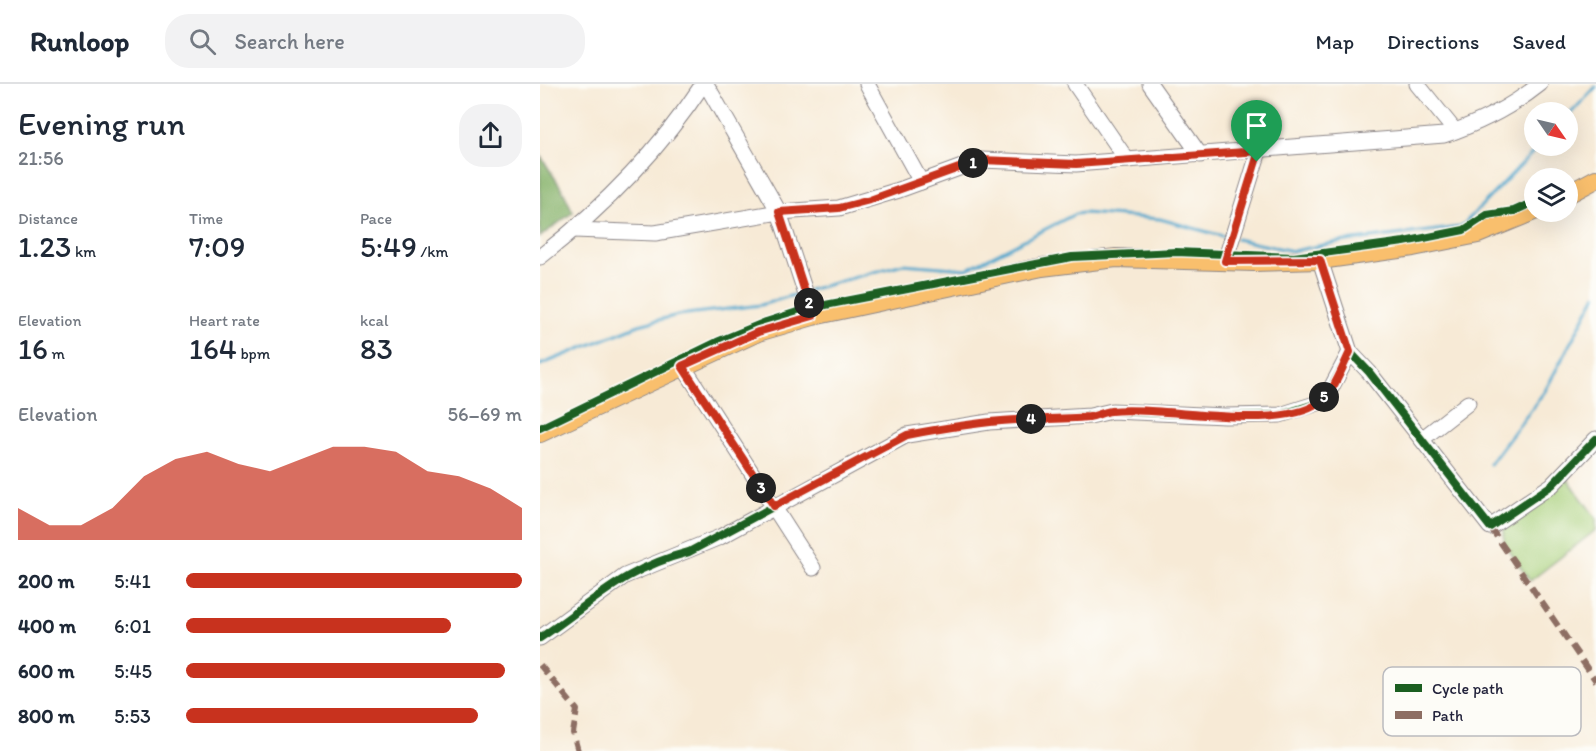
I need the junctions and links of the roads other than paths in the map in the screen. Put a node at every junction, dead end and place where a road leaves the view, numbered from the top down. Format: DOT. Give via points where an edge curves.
graph roads {
  1 [pos="705,84"];
  2 [pos="867,84"];
  3 [pos="1075,84"];
  4 [pos="1150,84"];
  5 [pos="1417,84"];
  6 [pos="1540,84"];
  7 [pos="1455,131"];
  8 [pos="1259,151"];
  9 [pos="1200,155"];
  10 [pos="1127,160"];
  11 [pos="1596,179"];
  12 [pos="921,182"];
  13 [pos="1578,189"];
  14 [pos="779,212"];
  15 [pos="1524,215"];
  16 [pos="574,230"];
  17 [pos="1229,247"];
  18 [pos="540,256"];
  19 [pos="1320,260"];
  20 [pos="813,316"];
  21 [pos="1350,352"];
  22 [pos="682,366"];
  23 [pos="1468,403"];
  24 [pos="540,433"];
  25 [pos="1422,439"];
  26 [pos="1596,439"];
  27 [pos="774,506"];
  28 [pos="813,568"];
  29 [pos="540,638"];
  1 -- 14 [label="street"];
  1 -- 16 [label="street" via="646,161"];
  2 -- 12 [label="street"];
  3 -- 10 [label="street"];
  4 -- 9 [label="street"];
  5 -- 7 [label="street"];
  6 -- 7 [label="street" via="1486,120"];
  7 -- 8 [label="street"];
  8 -- 9 [label="street"];
  8 -- 17 [label="street"];
  9 -- 10 [label="street"];
  10 -- 12 [label="street" via="1076,164 981,160"];
  11 -- 13 [label="main road"];
  12 -- 14 [label="street" via="839,208"];
  14 -- 16 [label="street" via="655,232"];
  14 -- 20 [label="street"];
  15 -- 19 [label="main road" via="1478,234"];
  16 -- 18 [label="street"];
  17 -- 19 [label="main road"];
  17 -- 20 [label="main road" via="1042,267"];
  19 -- 21 [label="street"];
  20 -- 22 [label="main road" via="758,332"];
  21 -- 25 [label="street"];
  21 -- 27 [label="street" via="1330,390 1318,403 1280,415 1112,411 1090,417 989,422 930,430 907,435"];
  22 -- 24 [label="main road"];
  22 -- 27 [label="street"];
  23 -- 25 [label="street"];
  25 -- 26 [label="street" via="1491,527 1552,485"];
  27 -- 28 [label="street"];
  27 -- 29 [label="street" via="689,552 625,576"];
}
